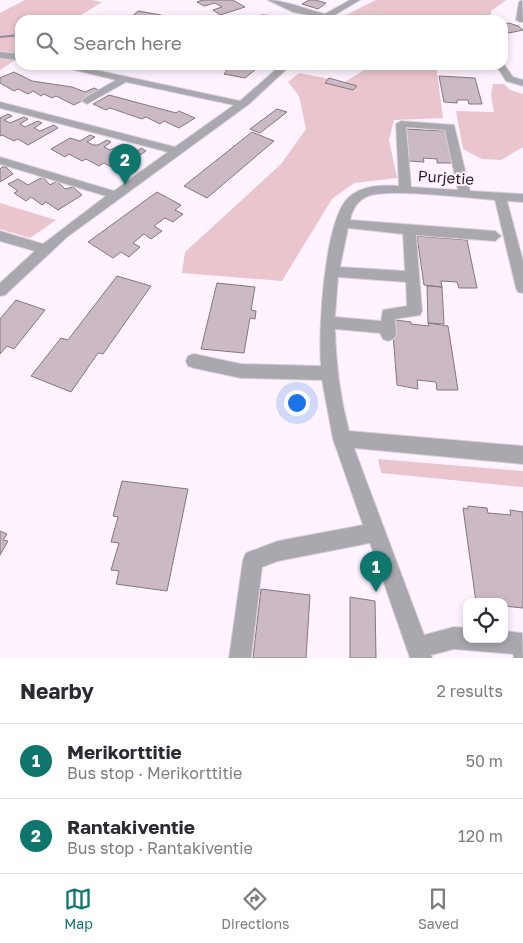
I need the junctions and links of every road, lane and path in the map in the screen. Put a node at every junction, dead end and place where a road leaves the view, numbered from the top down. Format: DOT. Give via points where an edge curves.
graph roads {
  1 [pos="272,0"];
  2 [pos="356,0"];
  3 [pos="523,2"];
  4 [pos="312,15"];
  5 [pos="328,15"];
  6 [pos="520,20"];
  7 [pos="0,55"];
  8 [pos="15,56"];
  9 [pos="83,70"];
  10 [pos="279,70"];
  11 [pos="504,70"];
  12 [pos="125,79"];
  13 [pos="523,83"];
  14 [pos="87,101"];
  15 [pos="242,104"];
  16 [pos="0,105"];
  17 [pos="178,150"];
  18 [pos="0,160"];
  19 [pos="405,191"];
  20 [pos="465,194"];
  21 [pos="115,195"];
  22 [pos="500,197"];
  23 [pos="523,198"];
  24 [pos="344,223"];
  25 [pos="409,230"];
  26 [pos="0,236"];
  27 [pos="495,236"];
  28 [pos="44,249"];
  29 [pos="332,272"];
  30 [pos="413,276"];
  31 [pos="523,288"];
  32 [pos="0,291"];
  33 [pos="328,322"];
  34 [pos="194,361"];
  35 [pos="330,373"];
  36 [pos="342,439"];
  37 [pos="523,455"];
  38 [pos="375,532"];
  39 [pos="463,639"];
  40 [pos="508,643"];
  41 [pos="523,652"];
  42 [pos="419,653"];
  43 [pos="240,658"];
  1 -- 4 [label="street"];
  2 -- 5 [label="street"];
  3 -- 6 [label="street"];
  7 -- 8 [label="street"];
  9 -- 12 [label="street"];
  10 -- 15 [label="street"];
  11 -- 13 [label="street" via="509,79"];
  12 -- 14 [label="street"];
  12 -- 15 [label="street"];
  15 -- 17 [label="street"];
  16 -- 17 [label="street"];
  17 -- 21 [label="street"];
  18 -- 21 [label="street"];
  19 -- 20 [label="street, Purjetie"];
  19 -- 20 [label="street" via="400,124 450,127"];
  19 -- 24 [label="street, Purjetie" via="368,191 353,199"];
  20 -- 22 [label="street, Purjetie"];
  21 -- 28 [label="street"];
  22 -- 23 [label="street, Purjetie"];
  22 -- 31 [label="street"];
  24 -- 25 [label="street"];
  24 -- 29 [label="street"];
  25 -- 27 [label="street"];
  25 -- 30 [label="street"];
  26 -- 28 [label="street"];
  28 -- 32 [label="street"];
  29 -- 30 [label="street"];
  29 -- 33 [label="street"];
  30 -- 33 [label="street" via="415,311 388,314 388,332"];
  33 -- 35 [label="street"];
  34 -- 35 [label="street" via="241,371"];
  35 -- 36 [label="street"];
  36 -- 37 [label="street"];
  36 -- 38 [label="street"];
  38 -- 42 [label="street"];
  38 -- 43 [label="street" via="278,551 253,560"];
  39 -- 42 [label="street" via="454,638"];
  40 -- 41 [label="street" via="522,644"];
}
